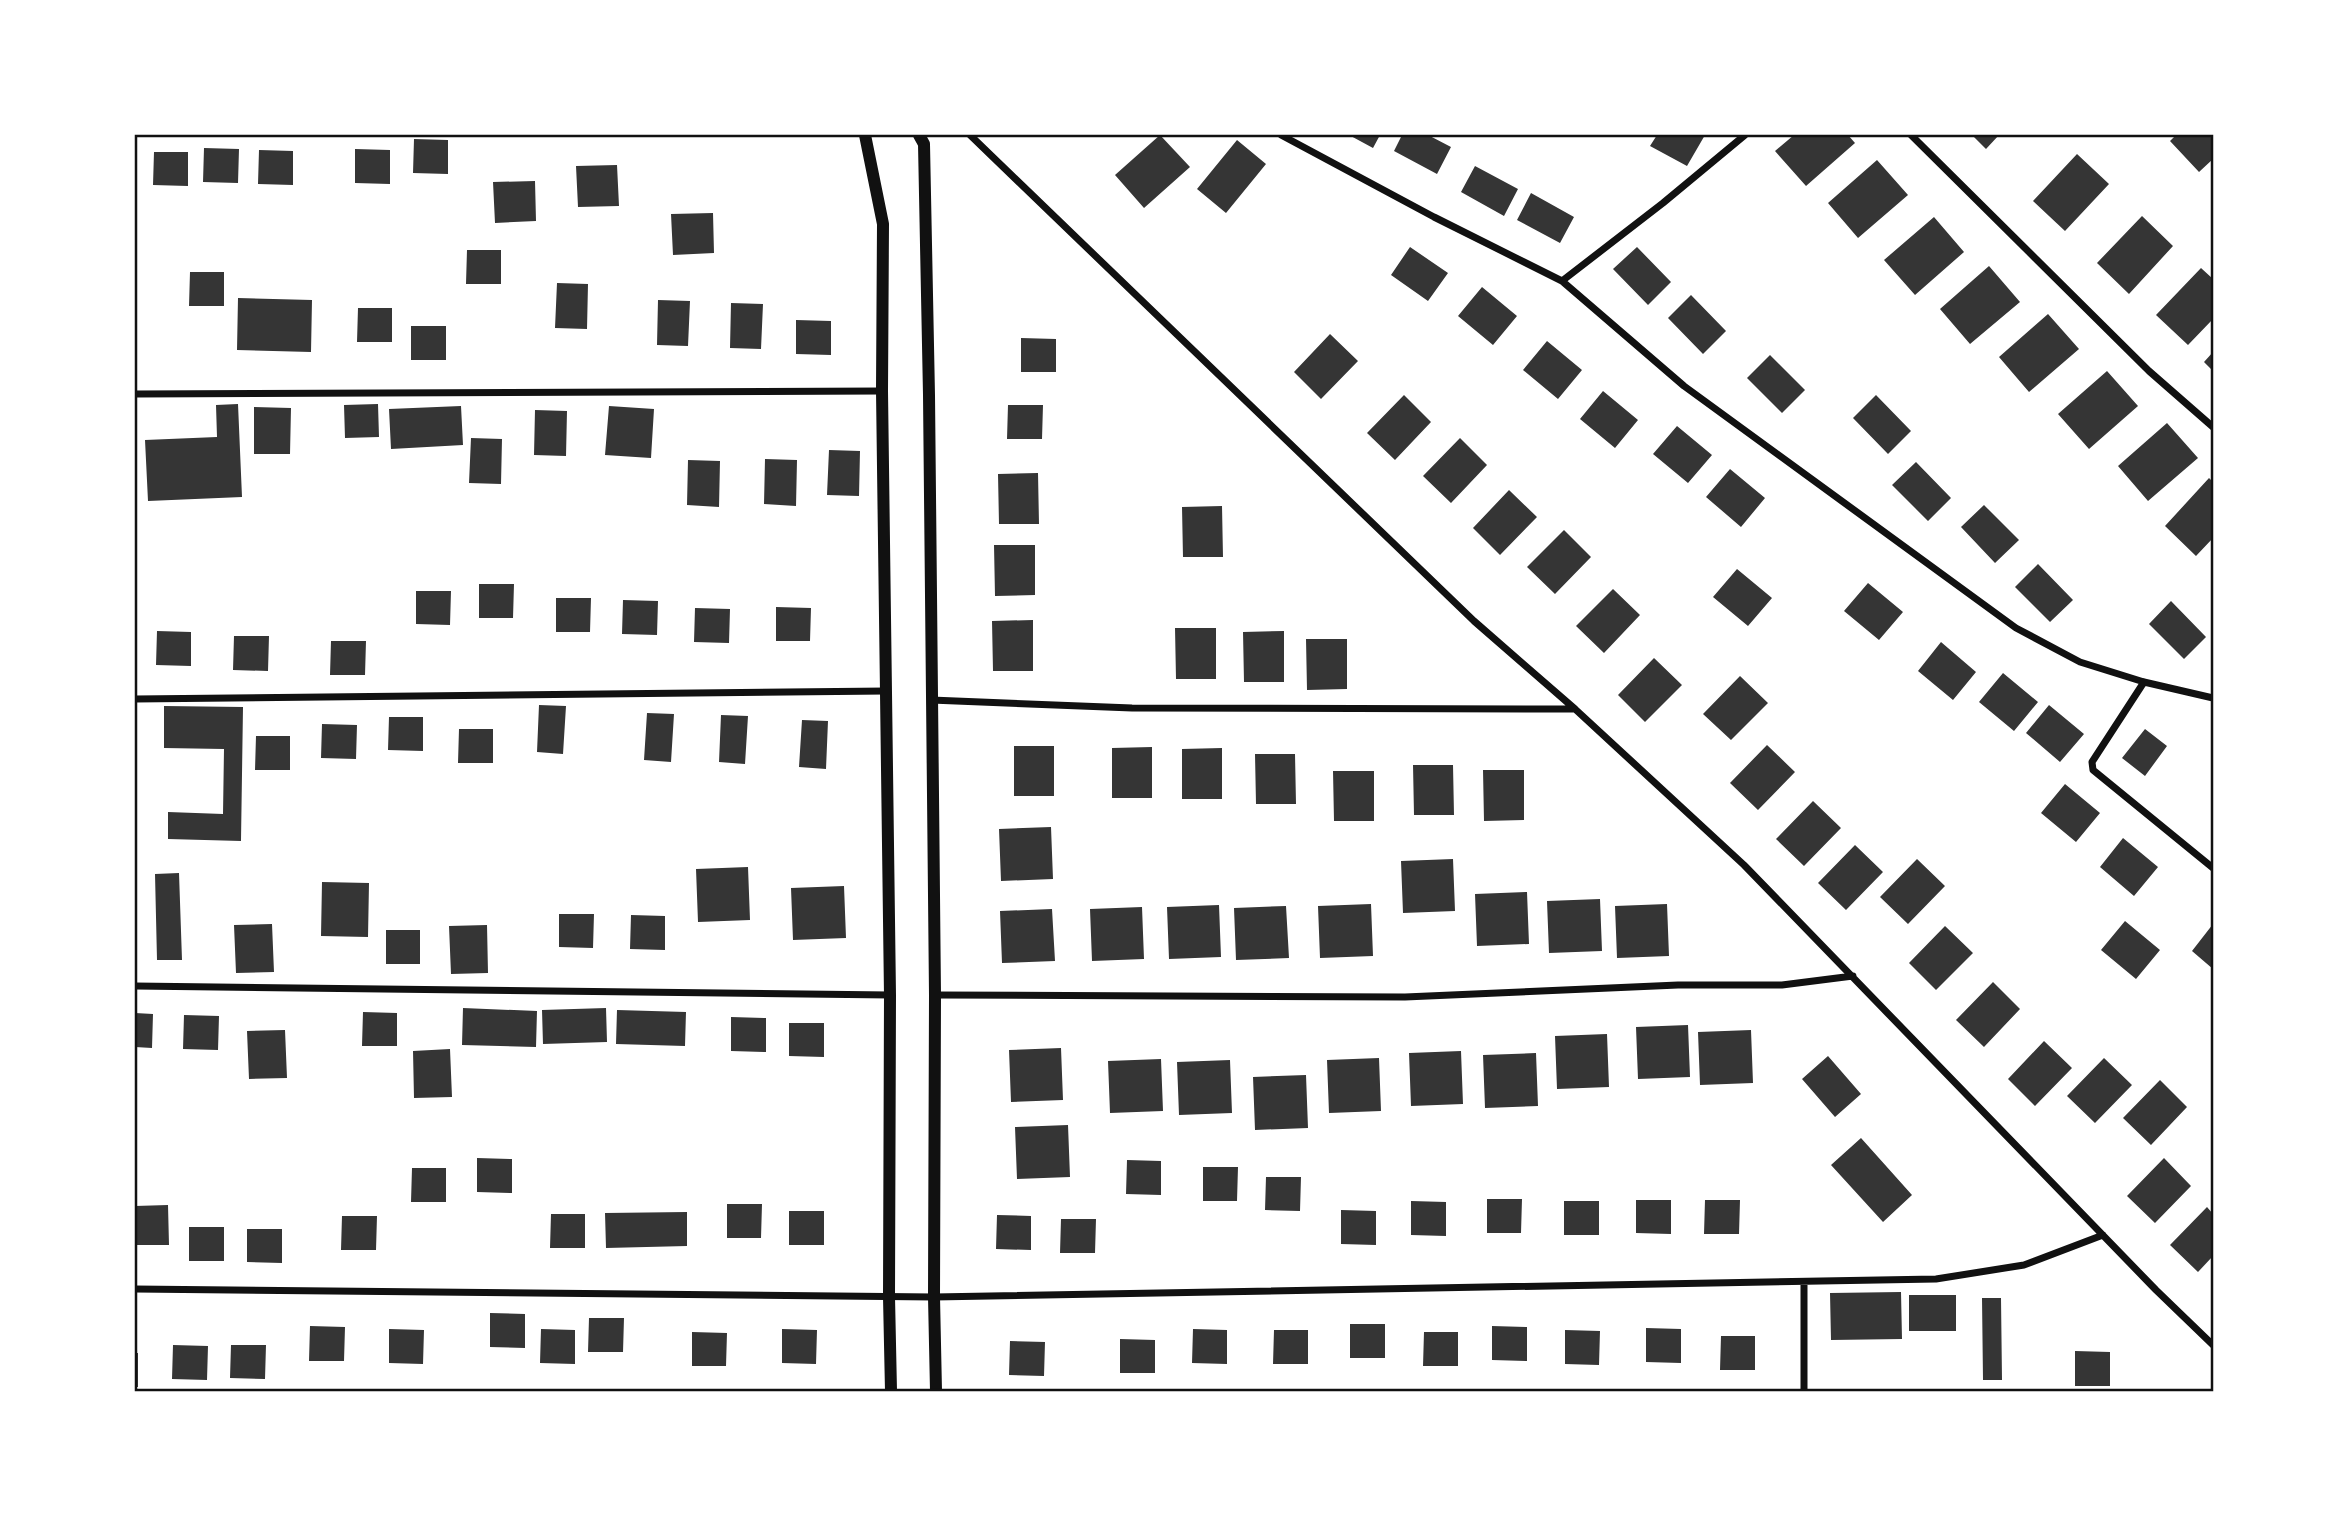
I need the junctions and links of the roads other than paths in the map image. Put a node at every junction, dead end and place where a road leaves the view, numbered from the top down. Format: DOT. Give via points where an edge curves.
graph roads {
  1 [pos="864,135"];
  2 [pos="919,135"];
  3 [pos="970,135"];
  4 [pos="1281,135"];
  5 [pos="1745,135"];
  6 [pos="1911,135"];
  7 [pos="1562,281"];
  8 [pos="882,391"];
  9 [pos="135,394"];
  10 [pos="2213,427"];
  11 [pos="2144,682"];
  12 [pos="886,691"];
  13 [pos="2213,698"];
  14 [pos="135,699"];
  15 [pos="931,700"];
  16 [pos="1575,709"];
  17 [pos="2213,868"];
  18 [pos="1853,976"];
  19 [pos="135,986"];
  20 [pos="890,995"];
  21 [pos="935,995"];
  22 [pos="2103,1235"];
  23 [pos="1804,1282"];
  24 [pos="135,1289"];
  25 [pos="889,1297"];
  26 [pos="934,1297"];
  27 [pos="2213,1345"];
  28 [pos="891,1391"];
  29 [pos="936,1391"];
  30 [pos="1804,1391"];
  1 -- 8 [label="street" via="883,224"];
  2 -- 15 [label="street" via="924,144"];
  3 -- 16 [label="street" via="1474,621"];
  4 -- 7 [label="street"];
  5 -- 7 [label="street"];
  6 -- 10 [label="street" via="2148,371"];
  7 -- 11 [label="street" via="1684,386 2016,628 2080,662"];
  8 -- 9 [label="street"];
  8 -- 12 [label="street"];
  11 -- 13 [label="street"];
  11 -- 17 [label="street" via="2092,762 2094,771"];
  12 -- 14 [label="street"];
  12 -- 20 [label="street"];
  15 -- 16 [label="street" via="1132,708"];
  15 -- 21 [label="street"];
  16 -- 18 [label="street" via="1744,865"];
  18 -- 21 [label="street" via="1782,985 1405,997"];
  18 -- 22 [label="street"];
  19 -- 20 [label="street"];
  20 -- 25 [label="street"];
  21 -- 26 [label="street"];
  22 -- 23 [label="street" via="2024,1265 1936,1279"];
  22 -- 27 [label="street"];
  23 -- 26 [label="street"];
  23 -- 30 [label="street"];
  24 -- 25 [label="street"];
  25 -- 26 [label="street"];
  25 -- 28 [label="street"];
  26 -- 29 [label="street"];
}
